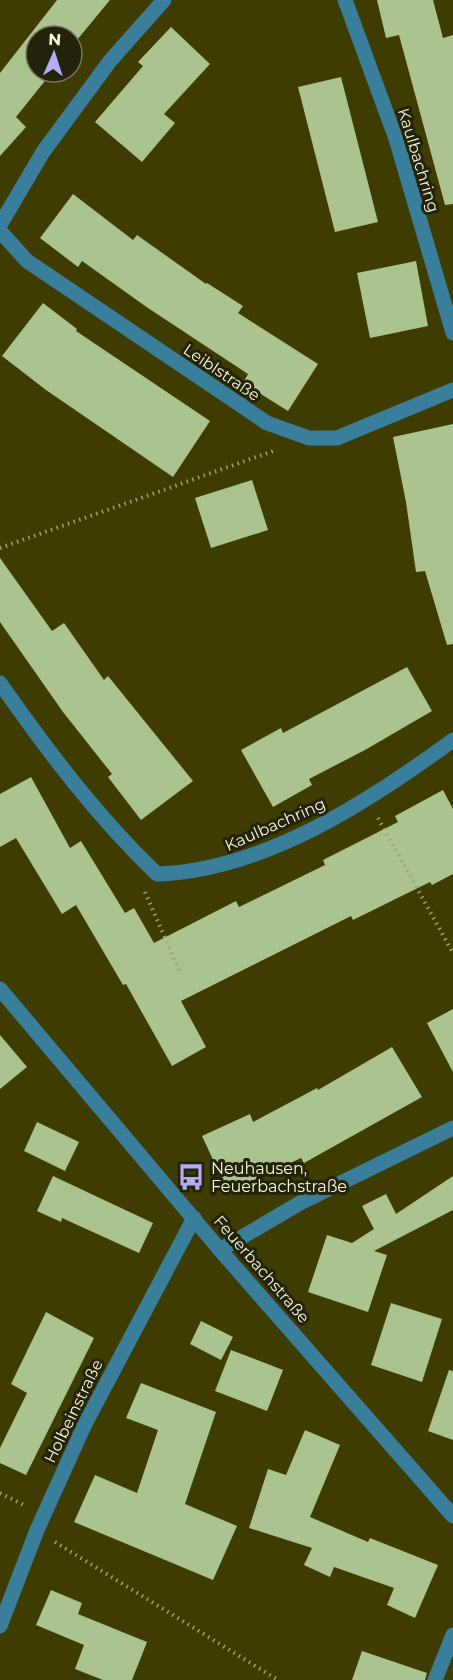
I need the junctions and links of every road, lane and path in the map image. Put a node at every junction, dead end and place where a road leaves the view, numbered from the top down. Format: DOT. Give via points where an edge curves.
graph roads {
  1 [pos="164,0"];
  2 [pos="345,0"];
  3 [pos="0,225"];
  4 [pos="0,231"];
  5 [pos="453,333"];
  6 [pos="453,390"];
  7 [pos="309,438"];
  8 [pos="0,548"];
  9 [pos="0,683"];
  10 [pos="453,740"];
  11 [pos="368,799"];
  12 [pos="152,868"];
  13 [pos="453,953"];
  14 [pos="180,972"];
  15 [pos="0,989"];
  16 [pos="453,1128"];
  17 [pos="194,1218"];
  18 [pos="220,1250"];
  19 [pos="453,1516"];
  20 [pos="37,1530"];
  21 [pos="0,1626"];
  22 [pos="453,1635"];
  23 [pos="278,1680"];
  24 [pos="435,1680"];
  1 -- 3 [label="street" via="110,61 43,152"];
  2 -- 5 [label="street, Kaulbachring" via="396,139"];
  4 -- 7 [label="street, Leiblstraße" via="27,261 189,372 267,423"];
  6 -- 7 [label="street, Leiblstraße" via="336,438"];
  7 -- 8 [label="path"];
  9 -- 12 [label="street" via="124,842"];
  10 -- 11 [label="street, Kaulbachring"];
  11 -- 12 [label="street, Kaulbachring" via="320,825 229,864 186,873 157,874"];
  11 -- 13 [label="path"];
  12 -- 14 [label="path" via="144,894"];
  15 -- 17 [label="street, Feuerbachstraße"];
  16 -- 18 [label="street" via="300,1203"];
  17 -- 18 [label="street, Feuerbachstraße"];
  17 -- 20 [label="street, Holbeinstraße" via="85,1424"];
  18 -- 19 [label="street, Feuerbachstraße"];
  20 -- 21 [label="street, Holbeinstraße"];
  20 -- 23 [label="path"];
  22 -- 24 [label="street"];
}
